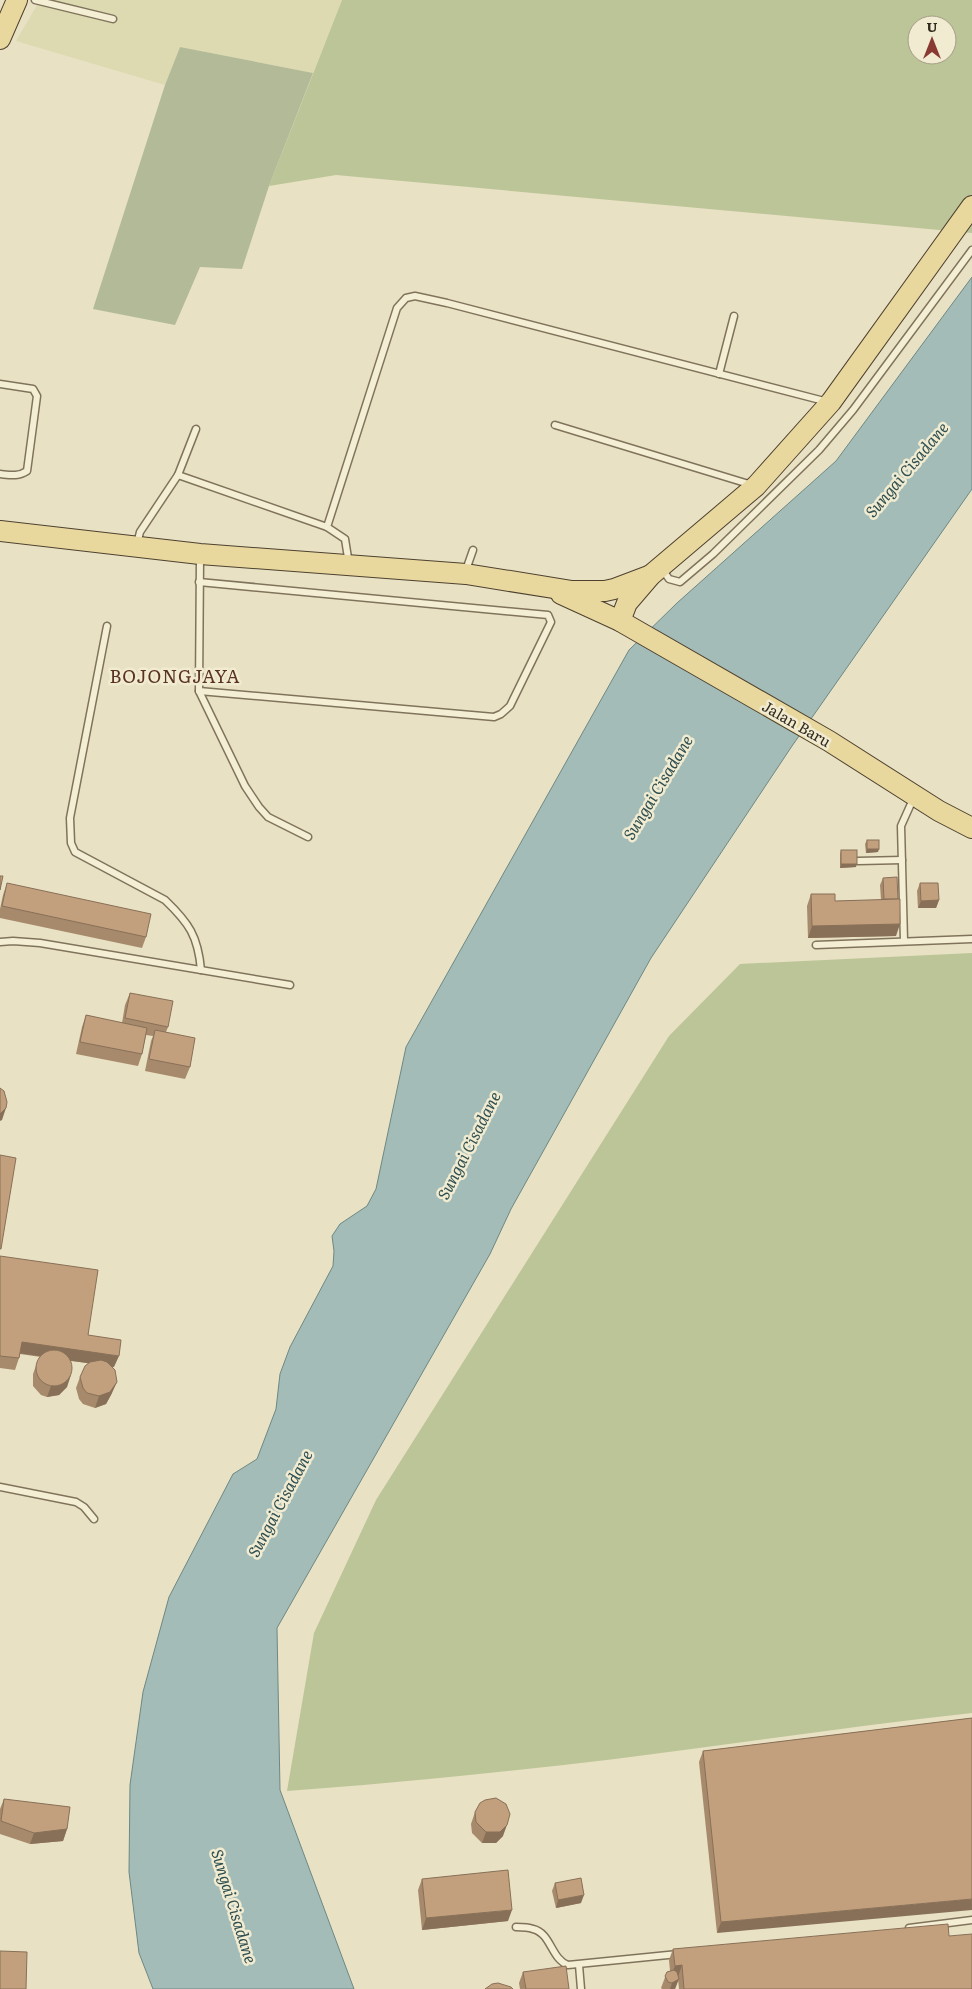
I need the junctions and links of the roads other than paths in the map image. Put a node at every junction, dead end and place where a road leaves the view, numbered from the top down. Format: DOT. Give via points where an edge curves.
graph roads {
  1 [pos="17,0"];
  2 [pos="35,0"];
  3 [pos="114,19"];
  4 [pos="0,39"];
  5 [pos="972,206"];
  6 [pos="972,250"];
  7 [pos="734,316"];
  8 [pos="719,374"];
  9 [pos="0,384"];
  10 [pos="830,402"];
  11 [pos="555,425"];
  12 [pos="196,429"];
  13 [pos="0,474"];
  14 [pos="178,476"];
  15 [pos="756,486"];
  16 [pos="327,527"];
  17 [pos="0,531"];
  18 [pos="136,548"];
  19 [pos="473,550"];
  20 [pos="200,554"];
  21 [pos="350,565"];
  22 [pos="655,570"];
  23 [pos="466,574"];
  24 [pos="199,582"];
  25 [pos="540,585"];
  26 [pos="624,624"];
  27 [pos="107,626"];
  28 [pos="199,691"];
  29 [pos="914,796"];
  30 [pos="972,828"];
  31 [pos="308,837"];
  32 [pos="902,860"];
  33 [pos="858,861"];
  34 [pos="972,939"];
  35 [pos="904,941"];
  36 [pos="0,942"];
  37 [pos="816,945"];
  38 [pos="200,970"];
  39 [pos="290,985"];
  40 [pos="0,1487"];
  41 [pos="94,1519"];
  42 [pos="972,1920"];
  43 [pos="516,1927"];
  44 [pos="905,1928"];
  45 [pos="685,1953"];
  46 [pos="578,1965"];
  47 [pos="581,1989"];
  1 -- 4 [label="main road"];
  2 -- 3 [label="lane"];
  5 -- 10 [label="main road"];
  6 -- 22 [label="lane" via="853,410 819,450 680,582"];
  7 -- 8 [label="lane"];
  8 -- 10 [label="lane"];
  8 -- 16 [label="lane" via="447,303 415,296 406,298 397,308"];
  9 -- 13 [label="lane" via="33,389 37,396 27,471 15,476"];
  10 -- 15 [label="main road"];
  11 -- 15 [label="lane"];
  12 -- 14 [label="lane"];
  14 -- 16 [label="lane"];
  14 -- 18 [label="lane" via="140,532"];
  15 -- 22 [label="main road"];
  16 -- 21 [label="lane" via="345,539"];
  17 -- 18 [label="main road"];
  18 -- 20 [label="main road"];
  19 -- 23 [label="lane"];
  20 -- 21 [label="main road"];
  20 -- 24 [label="lane"];
  21 -- 23 [label="main road"];
  22 -- 25 [label="main road" via="620,588 605,591 572,591"];
  22 -- 26 [label="main road" via="627,603"];
  23 -- 25 [label="main road"];
  24 -- 28 [label="lane"];
  24 -- 28 [label="lane" via="548,615 551,622 510,706 494,717"];
  25 -- 26 [label="main road, Jalan Baru"];
  26 -- 29 [label="main road, Jalan Baru" via="829,741"];
  27 -- 38 [label="lane" via="70,818 71,843 75,852 165,900 195,936"];
  28 -- 31 [label="lane" via="258,807 268,817"];
  29 -- 30 [label="main road, Jalan Baru"];
  29 -- 32 [label="lane" via="901,826"];
  32 -- 33 [label="lane"];
  32 -- 35 [label="lane"];
  34 -- 35 [label="lane"];
  35 -- 37 [label="lane"];
  36 -- 38 [label="lane" via="40,944"];
  38 -- 39 [label="lane"];
  40 -- 41 [label="lane" via="76,1502"];
  42 -- 44 [label="lane"];
  43 -- 46 [label="lane" via="539,1931 560,1961 568,1966"];
  45 -- 46 [label="lane"];
  46 -- 47 [label="lane"];
}
